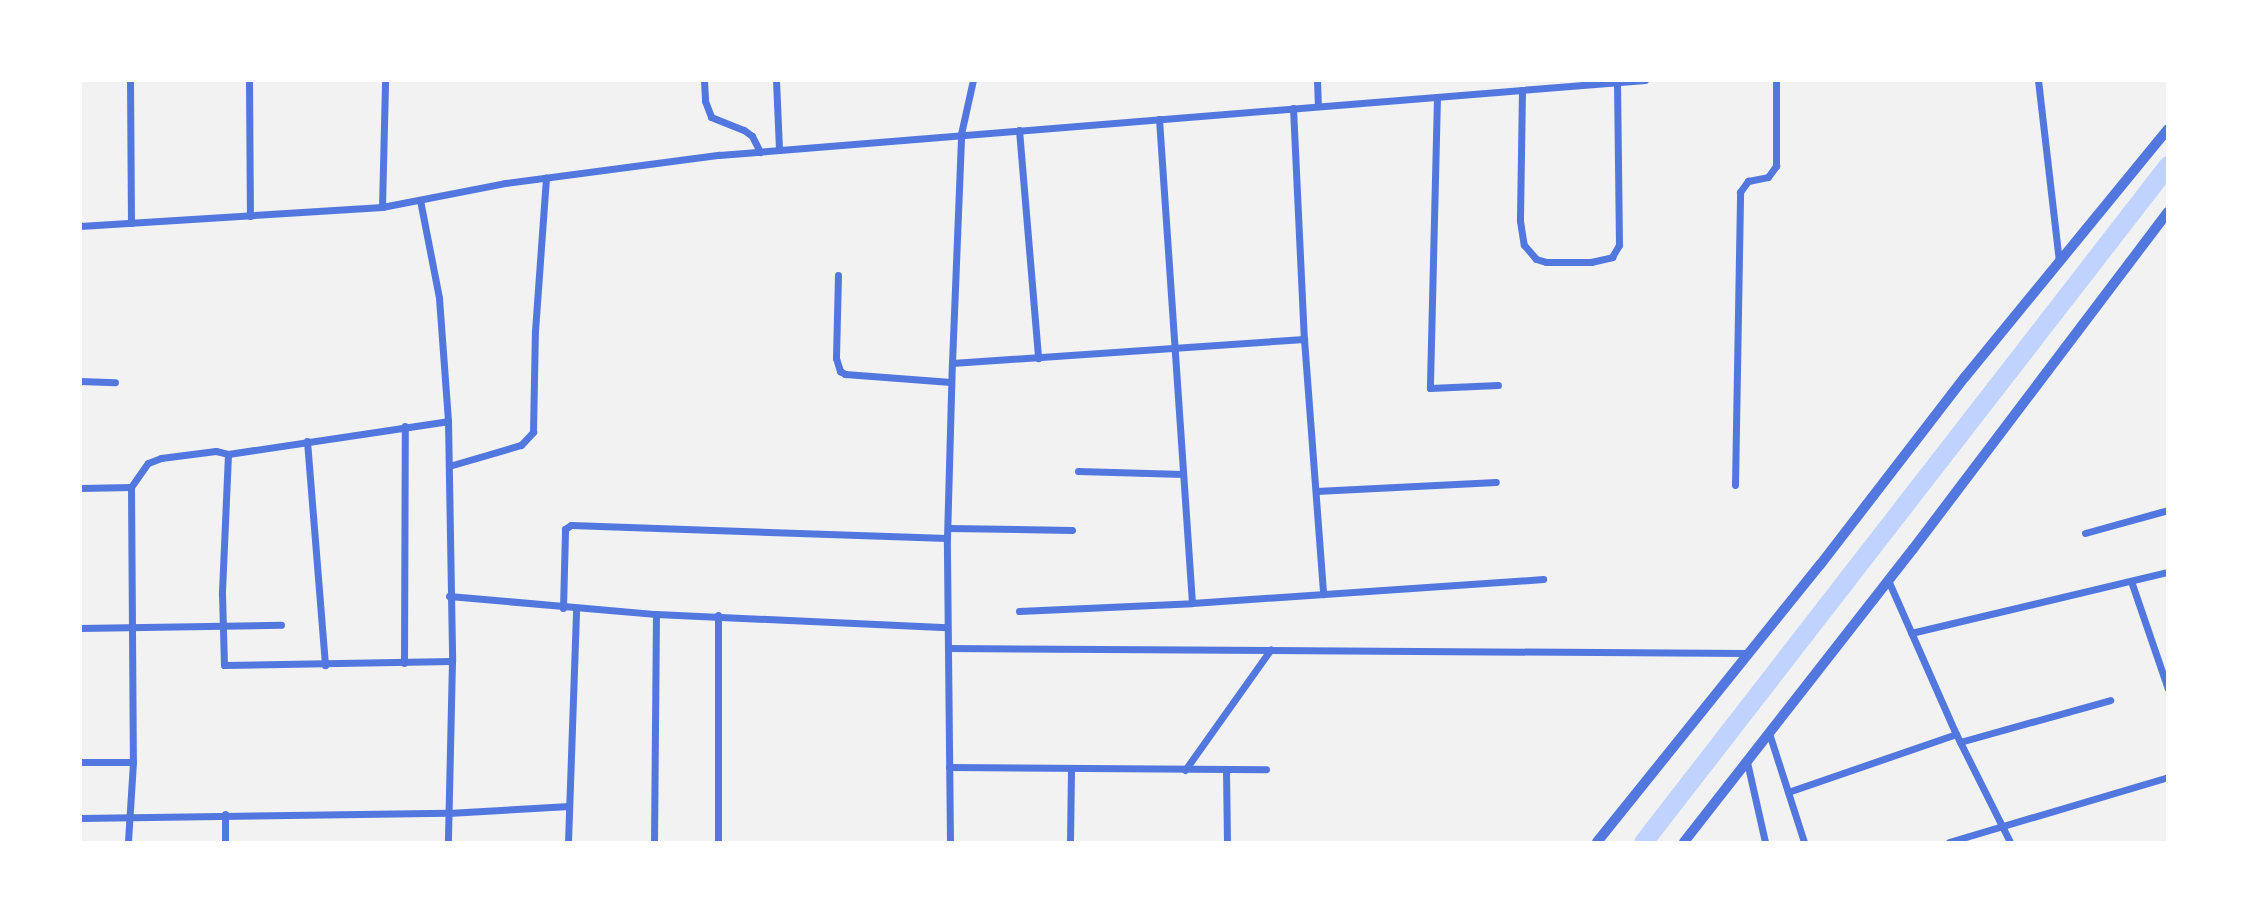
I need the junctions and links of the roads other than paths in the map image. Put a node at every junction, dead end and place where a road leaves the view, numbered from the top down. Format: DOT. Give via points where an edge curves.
graph roads {
  1 [pos="130,80"];
  2 [pos="249,80"];
  3 [pos="385,80"];
  4 [pos="704,80"];
  5 [pos="776,80"];
  6 [pos="973,80"];
  7 [pos="1317,80"];
  8 [pos="1645,80"];
  9 [pos="1776,80"];
  10 [pos="2038,80"];
  11 [pos="1617,83"];
  12 [pos="1537,85"];
  13 [pos="1522,90"];
  14 [pos="1437,97"];
  15 [pos="1318,106"];
  16 [pos="1293,108"];
  17 [pos="1158,119"];
  18 [pos="2168,129"];
  19 [pos="1019,130"];
  20 [pos="961,134"];
  21 [pos="779,150"];
  22 [pos="760,152"];
  23 [pos="546,177"];
  24 [pos="420,200"];
  25 [pos="382,206"];
  26 [pos="2168,212"];
  27 [pos="250,216"];
  28 [pos="131,223"];
  29 [pos="80,226"];
  30 [pos="2059,262"];
  31 [pos="838,275"];
  32 [pos="1304,339"];
  33 [pos="1174,348"];
  34 [pos="1038,358"];
  35 [pos="952,363"];
  36 [pos="80,382"];
  37 [pos="115,382"];
  38 [pos="951,382"];
  39 [pos="1498,385"];
  40 [pos="448,421"];
  41 [pos="405,426"];
  42 [pos="307,441"];
  43 [pos="228,454"];
  44 [pos="449,466"];
  45 [pos="1078,471"];
  46 [pos="1182,474"];
  47 [pos="1496,482"];
  48 [pos="1735,485"];
  49 [pos="131,487"];
  50 [pos="80,488"];
  51 [pos="1316,491"];
  52 [pos="2168,510"];
  53 [pos="948,528"];
  54 [pos="1072,530"];
  55 [pos="2085,533"];
  56 [pos="947,538"];
  57 [pos="2168,572"];
  58 [pos="1543,579"];
  59 [pos="1888,580"];
  60 [pos="2131,581"];
  61 [pos="1323,594"];
  62 [pos="449,596"];
  63 [pos="1192,603"];
  64 [pos="563,608"];
  65 [pos="576,609"];
  66 [pos="1019,611"];
  67 [pos="656,614"];
  68 [pos="718,615"];
  69 [pos="281,625"];
  70 [pos="947,627"];
  71 [pos="80,628"];
  72 [pos="223,628"];
  73 [pos="133,629"];
  74 [pos="1911,633"];
  75 [pos="948,648"];
  76 [pos="1271,649"];
  77 [pos="1747,653"];
  78 [pos="452,661"];
  79 [pos="404,663"];
  80 [pos="325,665"];
  81 [pos="2168,689"];
  82 [pos="2110,700"];
  83 [pos="1769,733"];
  84 [pos="1958,738"];
  85 [pos="80,762"];
  86 [pos="133,762"];
  87 [pos="1747,762"];
  88 [pos="949,767"];
  89 [pos="1071,769"];
  90 [pos="1266,769"];
  91 [pos="1185,770"];
  92 [pos="1226,770"];
  93 [pos="2168,778"];
  94 [pos="1788,792"];
  95 [pos="569,806"];
  96 [pos="448,813"];
  97 [pos="225,814"];
  98 [pos="129,817"];
  99 [pos="80,818"];
  100 [pos="2001,826"];
  101 [pos="128,842"];
  102 [pos="225,842"];
  103 [pos="448,842"];
  104 [pos="568,842"];
  105 [pos="654,842"];
  106 [pos="718,842"];
  107 [pos="950,842"];
  108 [pos="1070,842"];
  109 [pos="1227,842"];
  110 [pos="1597,842"];
  111 [pos="1684,842"];
  112 [pos="1765,842"];
  113 [pos="1804,842"];
  114 [pos="1949,842"];
  115 [pos="2010,842"];
  1 -- 28 [label="street"];
  2 -- 27 [label="street"];
  3 -- 25 [label="street"];
  4 -- 22 [label="street" via="711,117 752,136"];
  5 -- 21 [label="street"];
  6 -- 20 [label="street"];
  7 -- 15 [label="street"];
  8 -- 11 [label="street"];
  9 -- 48 [label="street" via="1776,166 1768,177 1748,181 1740,192"];
  10 -- 30 [label="street"];
  11 -- 12 [label="street"];
  11 -- 13 [label="street" via="1619,244 1612,257 1591,262 1546,262 1536,259 1524,244 1520,221"];
  12 -- 13 [label="street"];
  13 -- 14 [label="street"];
  14 -- 15 [label="street"];
  14 -- 39 [label="street" via="1430,388"];
  15 -- 16 [label="street"];
  16 -- 17 [label="street"];
  16 -- 32 [label="street"];
  17 -- 19 [label="street"];
  17 -- 33 [label="street"];
  18 -- 30 [label="street"];
  19 -- 20 [label="street"];
  19 -- 34 [label="street"];
  20 -- 21 [label="street"];
  20 -- 35 [label="street"];
  21 -- 22 [label="street"];
  22 -- 23 [label="street"];
  23 -- 24 [label="street"];
  23 -- 44 [label="street" via="533,432 522,445"];
  24 -- 25 [label="street"];
  24 -- 40 [label="street" via="439,298"];
  25 -- 27 [label="street"];
  26 -- 59 [label="street"];
  27 -- 28 [label="street"];
  28 -- 29 [label="street"];
  30 -- 77 [label="street"];
  31 -- 38 [label="street" via="836,358 840,371"];
  32 -- 33 [label="street"];
  32 -- 51 [label="street"];
  33 -- 34 [label="street"];
  33 -- 46 [label="street"];
  34 -- 35 [label="street"];
  35 -- 38 [label="street"];
  36 -- 37 [label="street"];
  38 -- 53 [label="street"];
  40 -- 41 [label="street"];
  40 -- 44 [label="street"];
  41 -- 42 [label="street"];
  41 -- 79 [label="street"];
  42 -- 43 [label="street"];
  42 -- 80 [label="street"];
  43 -- 49 [label="street" via="216,451 161,458 149,463"];
  43 -- 72 [label="street"];
  44 -- 62 [label="street"];
  45 -- 46 [label="street"];
  46 -- 63 [label="street"];
  47 -- 51 [label="street"];
  49 -- 50 [label="street"];
  49 -- 73 [label="street"];
  51 -- 61 [label="street"];
  52 -- 55 [label="street"];
  53 -- 54 [label="street"];
  53 -- 56 [label="street"];
  56 -- 64 [label="street" via="571,525 565,529"];
  56 -- 70 [label="street"];
  57 -- 60 [label="street"];
  58 -- 61 [label="street"];
  59 -- 74 [label="street"];
  59 -- 83 [label="street"];
  60 -- 74 [label="street"];
  60 -- 81 [label="street"];
  61 -- 63 [label="street"];
  62 -- 64 [label="street"];
  62 -- 78 [label="street"];
  63 -- 66 [label="street"];
  64 -- 65 [label="street"];
  65 -- 67 [label="street"];
  65 -- 95 [label="street"];
  67 -- 68 [label="street"];
  67 -- 105 [label="street"];
  68 -- 70 [label="street"];
  68 -- 106 [label="street"];
  69 -- 72 [label="street"];
  70 -- 75 [label="street"];
  71 -- 73 [label="street"];
  72 -- 73 [label="street"];
  72 -- 80 [label="street" via="225,665"];
  73 -- 86 [label="street"];
  74 -- 84 [label="street"];
  75 -- 76 [label="street"];
  75 -- 88 [label="street"];
  76 -- 77 [label="street"];
  76 -- 91 [label="street"];
  77 -- 110 [label="street"];
  78 -- 79 [label="street"];
  78 -- 96 [label="street"];
  79 -- 80 [label="street"];
  82 -- 84 [label="street"];
  83 -- 87 [label="street"];
  83 -- 94 [label="street"];
  84 -- 94 [label="street"];
  84 -- 100 [label="street"];
  85 -- 86 [label="street"];
  86 -- 98 [label="street"];
  87 -- 111 [label="street"];
  87 -- 112 [label="street"];
  88 -- 89 [label="street"];
  88 -- 107 [label="street"];
  89 -- 91 [label="street"];
  89 -- 108 [label="street"];
  90 -- 92 [label="street"];
  91 -- 92 [label="street"];
  92 -- 109 [label="street"];
  93 -- 100 [label="street"];
  94 -- 113 [label="street"];
  95 -- 96 [label="street"];
  95 -- 104 [label="street"];
  96 -- 97 [label="street"];
  96 -- 103 [label="street"];
  97 -- 98 [label="street"];
  97 -- 102 [label="street"];
  98 -- 99 [label="street"];
  98 -- 101 [label="street"];
  100 -- 114 [label="street"];
  100 -- 115 [label="street"];
}
